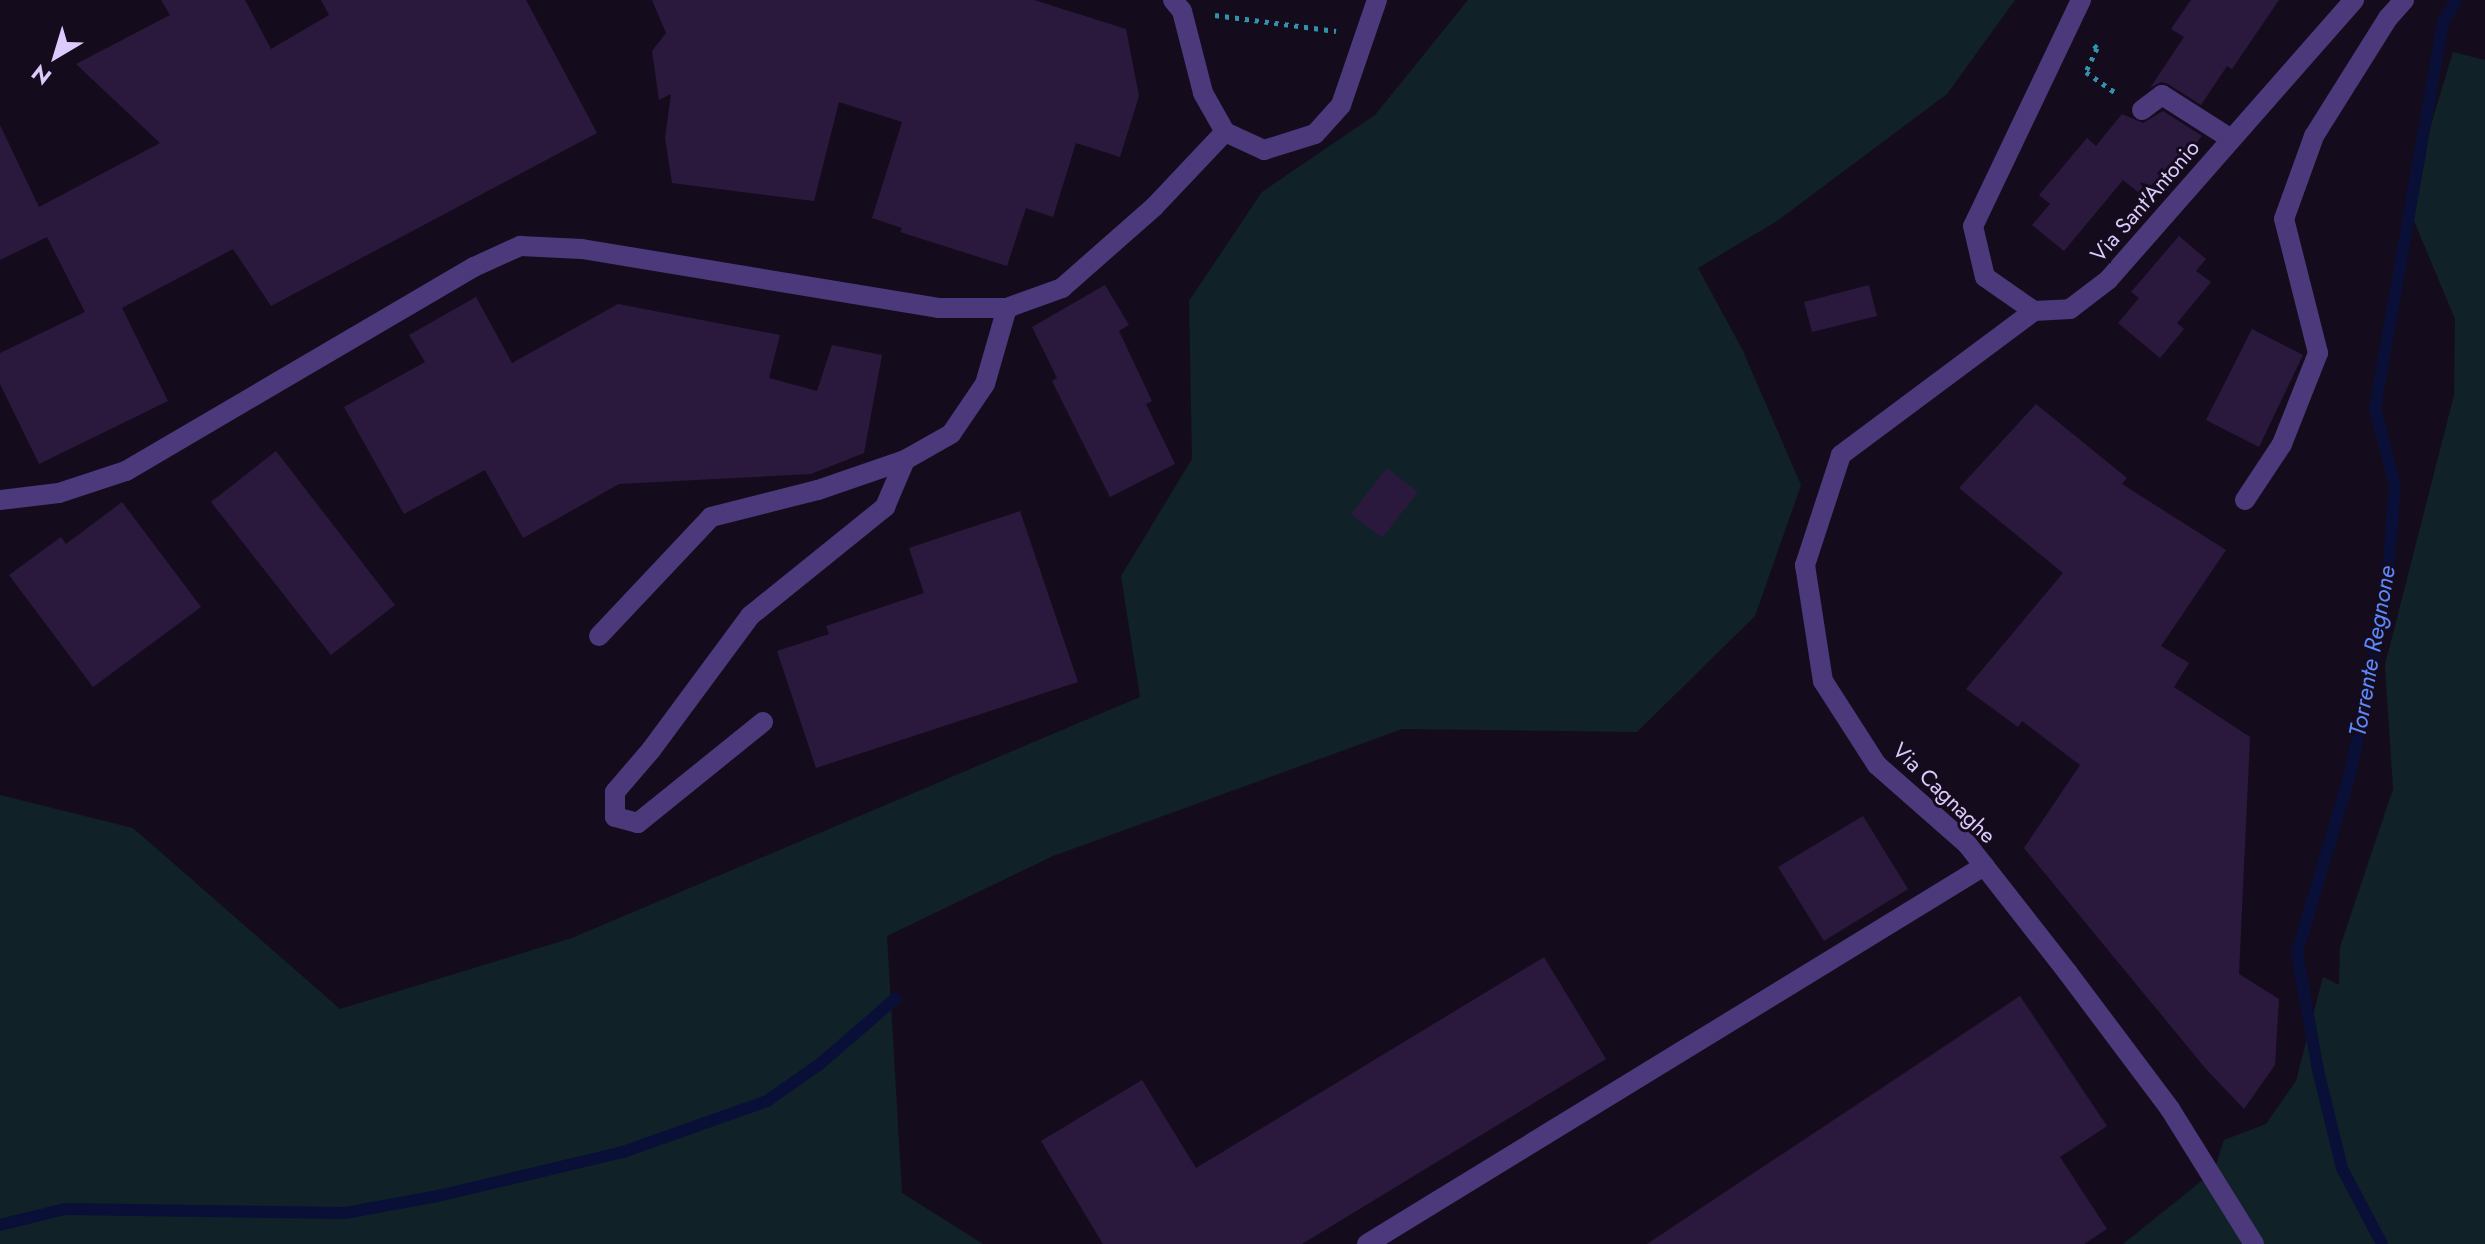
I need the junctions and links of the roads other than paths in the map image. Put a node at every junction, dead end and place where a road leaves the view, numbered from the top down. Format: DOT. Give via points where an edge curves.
graph roads {
  1 [pos="1377,0"];
  2 [pos="2081,0"];
  3 [pos="2354,0"];
  4 [pos="2404,0"];
  5 [pos="1178,5"];
  6 [pos="2142,110"];
  7 [pos="1225,132"];
  8 [pos="2231,139"];
  9 [pos="1007,308"];
  10 [pos="2034,311"];
  11 [pos="905,460"];
  12 [pos="0,500"];
  13 [pos="2245,500"];
  14 [pos="599,636"];
  15 [pos="763,722"];
  16 [pos="1984,866"];
  17 [pos="1367,1244"];
  18 [pos="2254,1244"];
  1 -- 7 [label="street" via="1341,105 1315,134 1264,150"];
  2 -- 10 [label="street" via="1973,226 1985,277"];
  3 -- 8 [label="street, Via Sant'Antonio"];
  4 -- 13 [label="street" via="2314,136 2284,219 2318,353 2282,444"];
  5 -- 7 [label="street" via="1203,93"];
  6 -- 8 [label="street" via="2162,95"];
  7 -- 9 [label="street" via="1154,207 1062,288"];
  8 -- 10 [label="street, Via Sant'Antonio" via="2108,280 2070,309"];
  9 -- 11 [label="street" via="985,384 951,434"];
  9 -- 12 [label="street" via="938,308 582,249 520,246 474,267 126,471 59,493"];
  10 -- 16 [label="street, Via Cagnaghe" via="1841,455 1805,565 1823,681 1877,765 1967,844"];
  11 -- 14 [label="street" via="818,490 711,517"];
  11 -- 15 [label="street" via="885,507 750,616 615,792 615,817 638,823"];
  16 -- 17 [label="street"];
  16 -- 18 [label="street, Via Cagnaghe" via="2170,1109"];
}
